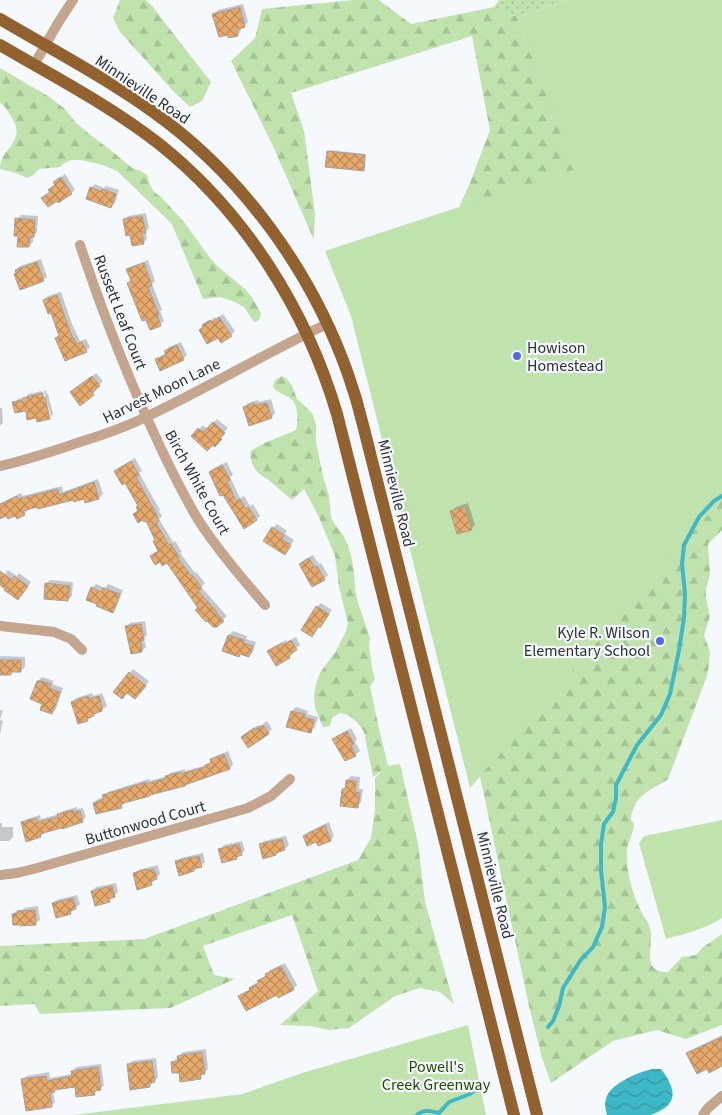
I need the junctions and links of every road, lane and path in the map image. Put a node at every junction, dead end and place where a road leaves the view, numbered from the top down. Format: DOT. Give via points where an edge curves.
graph roads {
  1 [pos="73,0"];
  2 [pos="0,19"];
  3 [pos="0,45"];
  4 [pos="45,46"];
  5 [pos="34,65"];
  6 [pos="80,245"];
  7 [pos="327,324"];
  8 [pos="307,333"];
  9 [pos="146,417"];
  10 [pos="0,466"];
  11 [pos="265,604"];
  12 [pos="0,626"];
  13 [pos="82,650"];
  14 [pos="290,779"];
  15 [pos="0,875"];
  16 [pos="722,1096"];
  17 [pos="514,1115"];
  18 [pos="537,1115"];
  19 [pos="703,1115"];
  1 -- 4 [label="street"];
  2 -- 4 [label="main road, Minnieville Road"];
  3 -- 5 [label="main road"];
  4 -- 5 [label="street"];
  4 -- 7 [label="main road, Minnieville Road" via="146,107 209,159 275,235 300,272"];
  5 -- 8 [label="main road" via="135,127 196,177 258,250"];
  6 -- 9 [label="street, Russett Leaf Court" via="117,349"];
  7 -- 8 [label="street, Harvest Moon Lane"];
  7 -- 18 [label="main road, Minnieville Road" via="348,374 364,425"];
  8 -- 9 [label="street, Harvest Moon Lane"];
  8 -- 17 [label="main road" via="338,414"];
  9 -- 10 [label="street, Harvest Moon Lane" via="101,435"];
  9 -- 11 [label="street, Birch White Court" via="174,477 198,518 220,551"];
  12 -- 13 [label="street" via="54,632 71,639"];
  14 -- 15 [label="street, Buttonwood Court" via="271,796 248,808 37,868"];
  16 -- 19 [label="street"];
}
